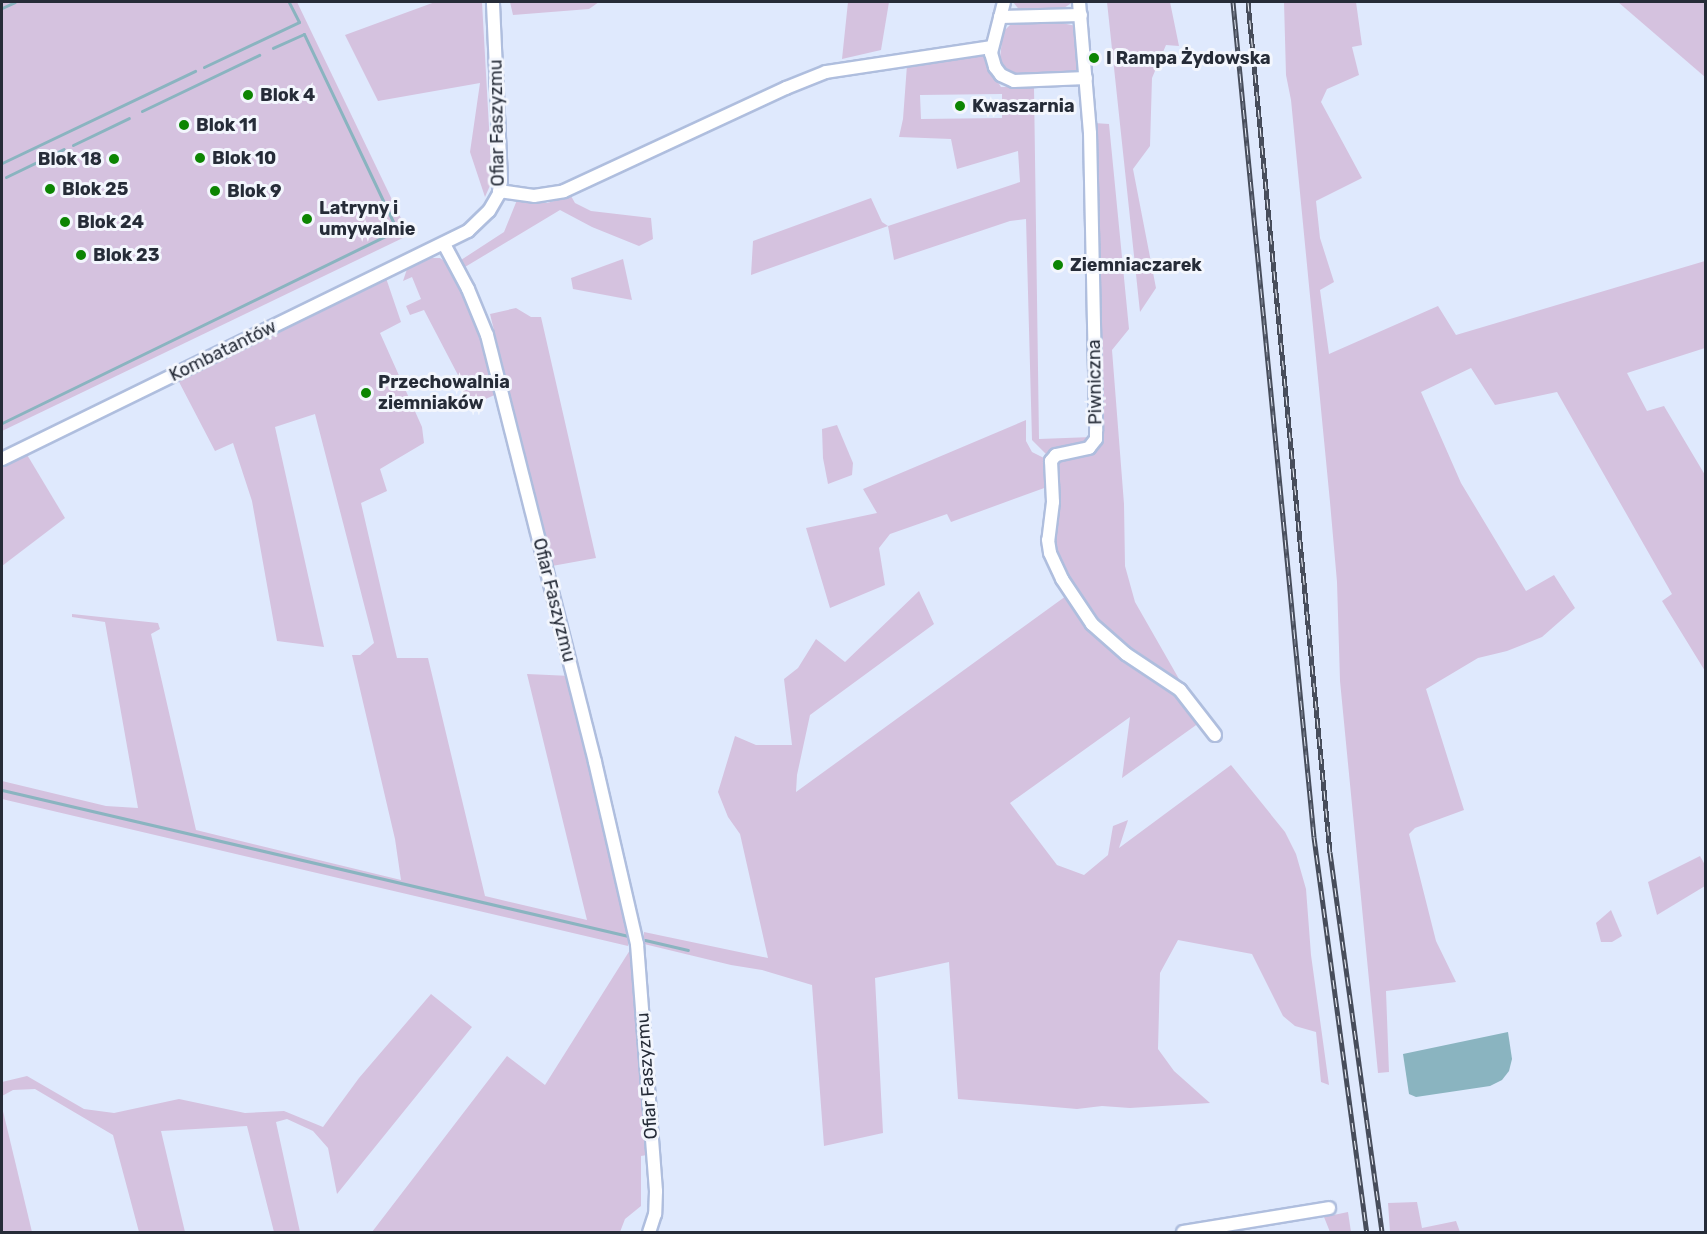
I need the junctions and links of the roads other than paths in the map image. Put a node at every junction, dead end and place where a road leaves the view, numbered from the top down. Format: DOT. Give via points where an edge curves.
graph roads {
  1 [pos="493,2"];
  2 [pos="1004,2"];
  3 [pos="1079,2"];
  4 [pos="1081,15"];
  5 [pos="1000,16"];
  6 [pos="991,47"];
  7 [pos="1086,78"];
  8 [pos="500,191"];
  9 [pos="444,244"];
  10 [pos="2,459"];
  11 [pos="1215,735"];
  12 [pos="1329,1209"];
  13 [pos="649,1233"];
  14 [pos="1183,1233"];
  1 -- 8 [label="street, Ofiar Faszyzmu"];
  2 -- 5 [label="street"];
  3 -- 4 [label="street, Piwniczna"];
  4 -- 5 [label="street"];
  4 -- 7 [label="street, Piwniczna"];
  5 -- 6 [label="street"];
  6 -- 7 [label="street" via="995,67 1008,80"];
  6 -- 8 [label="street" via="826,72 564,191 534,196"];
  7 -- 11 [label="street, Piwniczna" via="1096,439 1085,451 1056,455 1051,461 1050,553 1092,624 1126,654 1180,690"];
  8 -- 9 [label="street, Ofiar Faszyzmu" via="489,211 468,231"];
  9 -- 10 [label="street, Kombatantów"];
  9 -- 13 [label="street, Ofiar Faszyzmu" via="487,336 638,944 656,1191"];
  12 -- 14 [label="street"];
}
